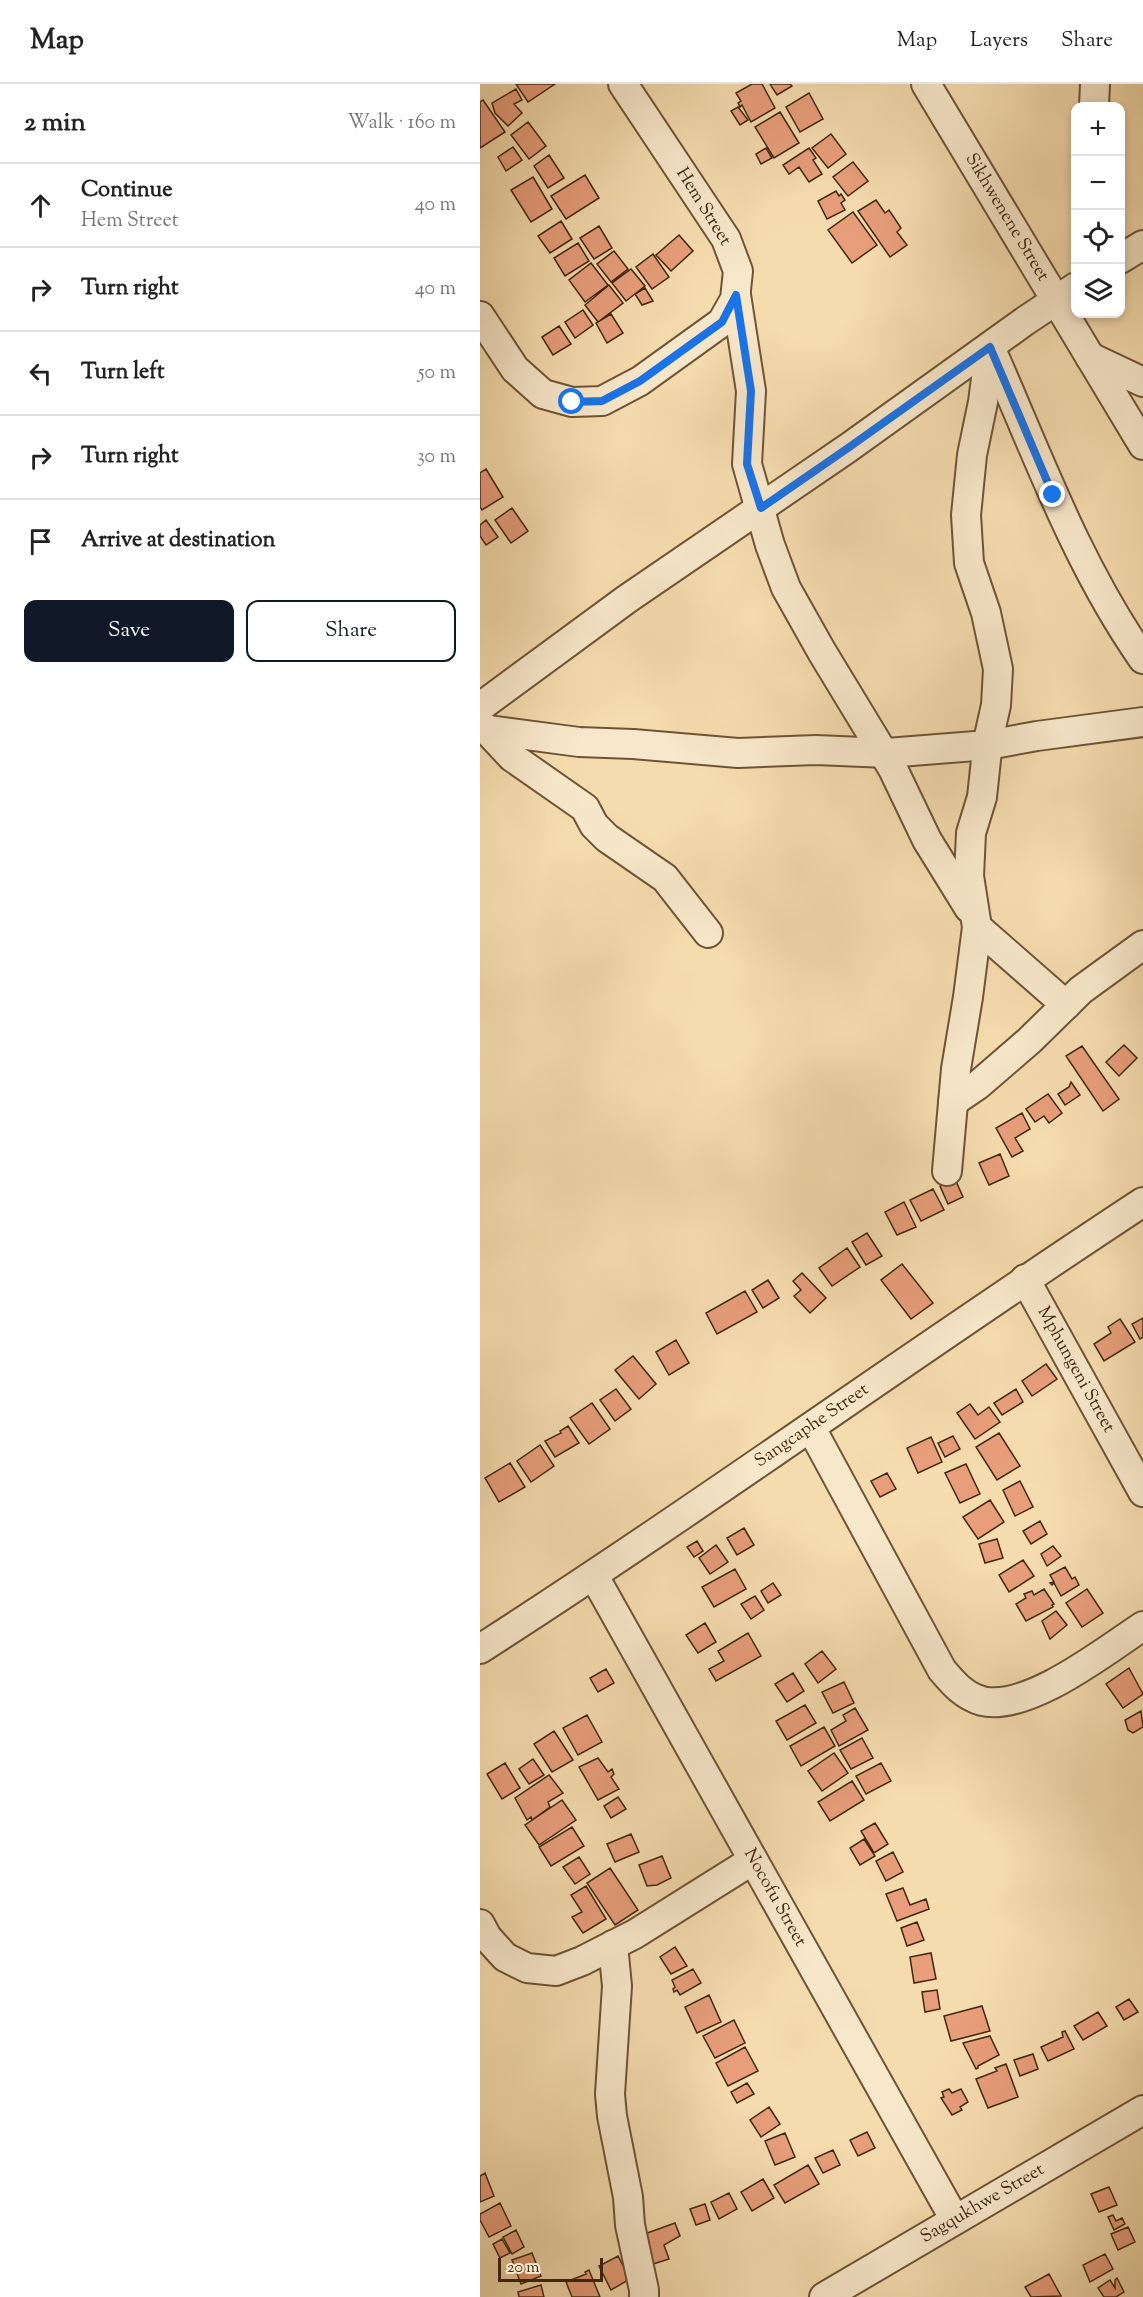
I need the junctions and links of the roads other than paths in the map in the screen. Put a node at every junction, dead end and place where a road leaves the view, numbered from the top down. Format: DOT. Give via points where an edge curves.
graph roads {
  1 [pos="623,84"];
  2 [pos="926,84"];
  3 [pos="1095,84"];
  4 [pos="1094,102"];
  5 [pos="1143,244"];
  6 [pos="1125,256"];
  7 [pos="1066,293"];
  8 [pos="736,295"];
  9 [pos="480,316"];
  10 [pos="990,347"];
  11 [pos="1090,357"];
  12 [pos="1143,381"];
  13 [pos="1143,445"];
  14 [pos="761,508"];
  15 [pos="1143,659"];
  16 [pos="482,722"];
  17 [pos="1143,722"];
  18 [pos="988,745"];
  19 [pos="883,752"];
  20 [pos="976,922"];
  21 [pos="708,933"];
  22 [pos="1143,945"];
  23 [pos="1066,1005"];
  24 [pos="953,1102"];
  25 [pos="947,1171"];
  26 [pos="1143,1202"];
  27 [pos="1025,1279"];
  28 [pos="811,1428"];
  29 [pos="1143,1492"];
  30 [pos="594,1576"];
  31 [pos="1143,1626"];
  32 [pos="480,1649"];
  33 [pos="753,1860"];
  34 [pos="480,1924"];
  35 [pos="613,1945"];
  36 [pos="1143,2110"];
  37 [pos="956,2220"];
  38 [pos="644,2297"];
  39 [pos="824,2297"];
  1 -- 8 [label="street, Hem Street" via="726,239 738,271"];
  2 -- 7 [label="street, Sikhwenene Street"];
  3 -- 4 [label="street"];
  5 -- 6 [label="street"];
  7 -- 10 [label="street"];
  7 -- 11 [label="street, Sikhwenene Street"];
  8 -- 9 [label="street, Hem Street" via="722,322 640,381 602,401 572,402 543,394 515,369"];
  8 -- 14 [label="street" via="751,391 747,464"];
  10 -- 14 [label="street"];
  10 -- 15 [label="street" via="1053,495 1101,592"];
  10 -- 18 [label="street" via="966,515 969,562 986,613 998,669"];
  11 -- 12 [label="street"];
  11 -- 13 [label="street, Sikhwenene Street"];
  14 -- 16 [label="street" via="627,599"];
  14 -- 19 [label="street" via="786,588"];
  16 -- 19 [label="street" via="579,742 738,753"];
  16 -- 21 [label="street" via="512,757 585,808 607,838 665,878"];
  17 -- 18 [label="street"];
  18 -- 19 [label="street"];
  18 -- 20 [label="street" via="982,797 971,833 969,876"];
  19 -- 20 [label="street" via="927,840"];
  20 -- 23 [label="street"];
  20 -- 24 [label="street"];
  22 -- 23 [label="street"];
  23 -- 24 [label="street" via="978,1085"];
  24 -- 25 [label="street"];
  26 -- 27 [label="street, Sangcaphe Street"];
  27 -- 28 [label="street, Sangcaphe Street"];
  27 -- 29 [label="street, Mphungeni Street"];
  28 -- 30 [label="street, Sangcaphe Street"];
  28 -- 31 [label="street" via="942,1670 957,1688 981,1701 1009,1701 1042,1690"];
  30 -- 32 [label="street, Sangcaphe Street"];
  30 -- 33 [label="street, Nocofu Street"];
  33 -- 35 [label="street"];
  33 -- 37 [label="street, Nocofu Street"];
  34 -- 35 [label="street" via="505,1957 527,1968 556,1971"];
  35 -- 38 [label="street" via="617,1986 610,2094"];
  36 -- 37 [label="street, Sagqukhwe Street"];
  37 -- 39 [label="street, Sagqukhwe Street"];
}
